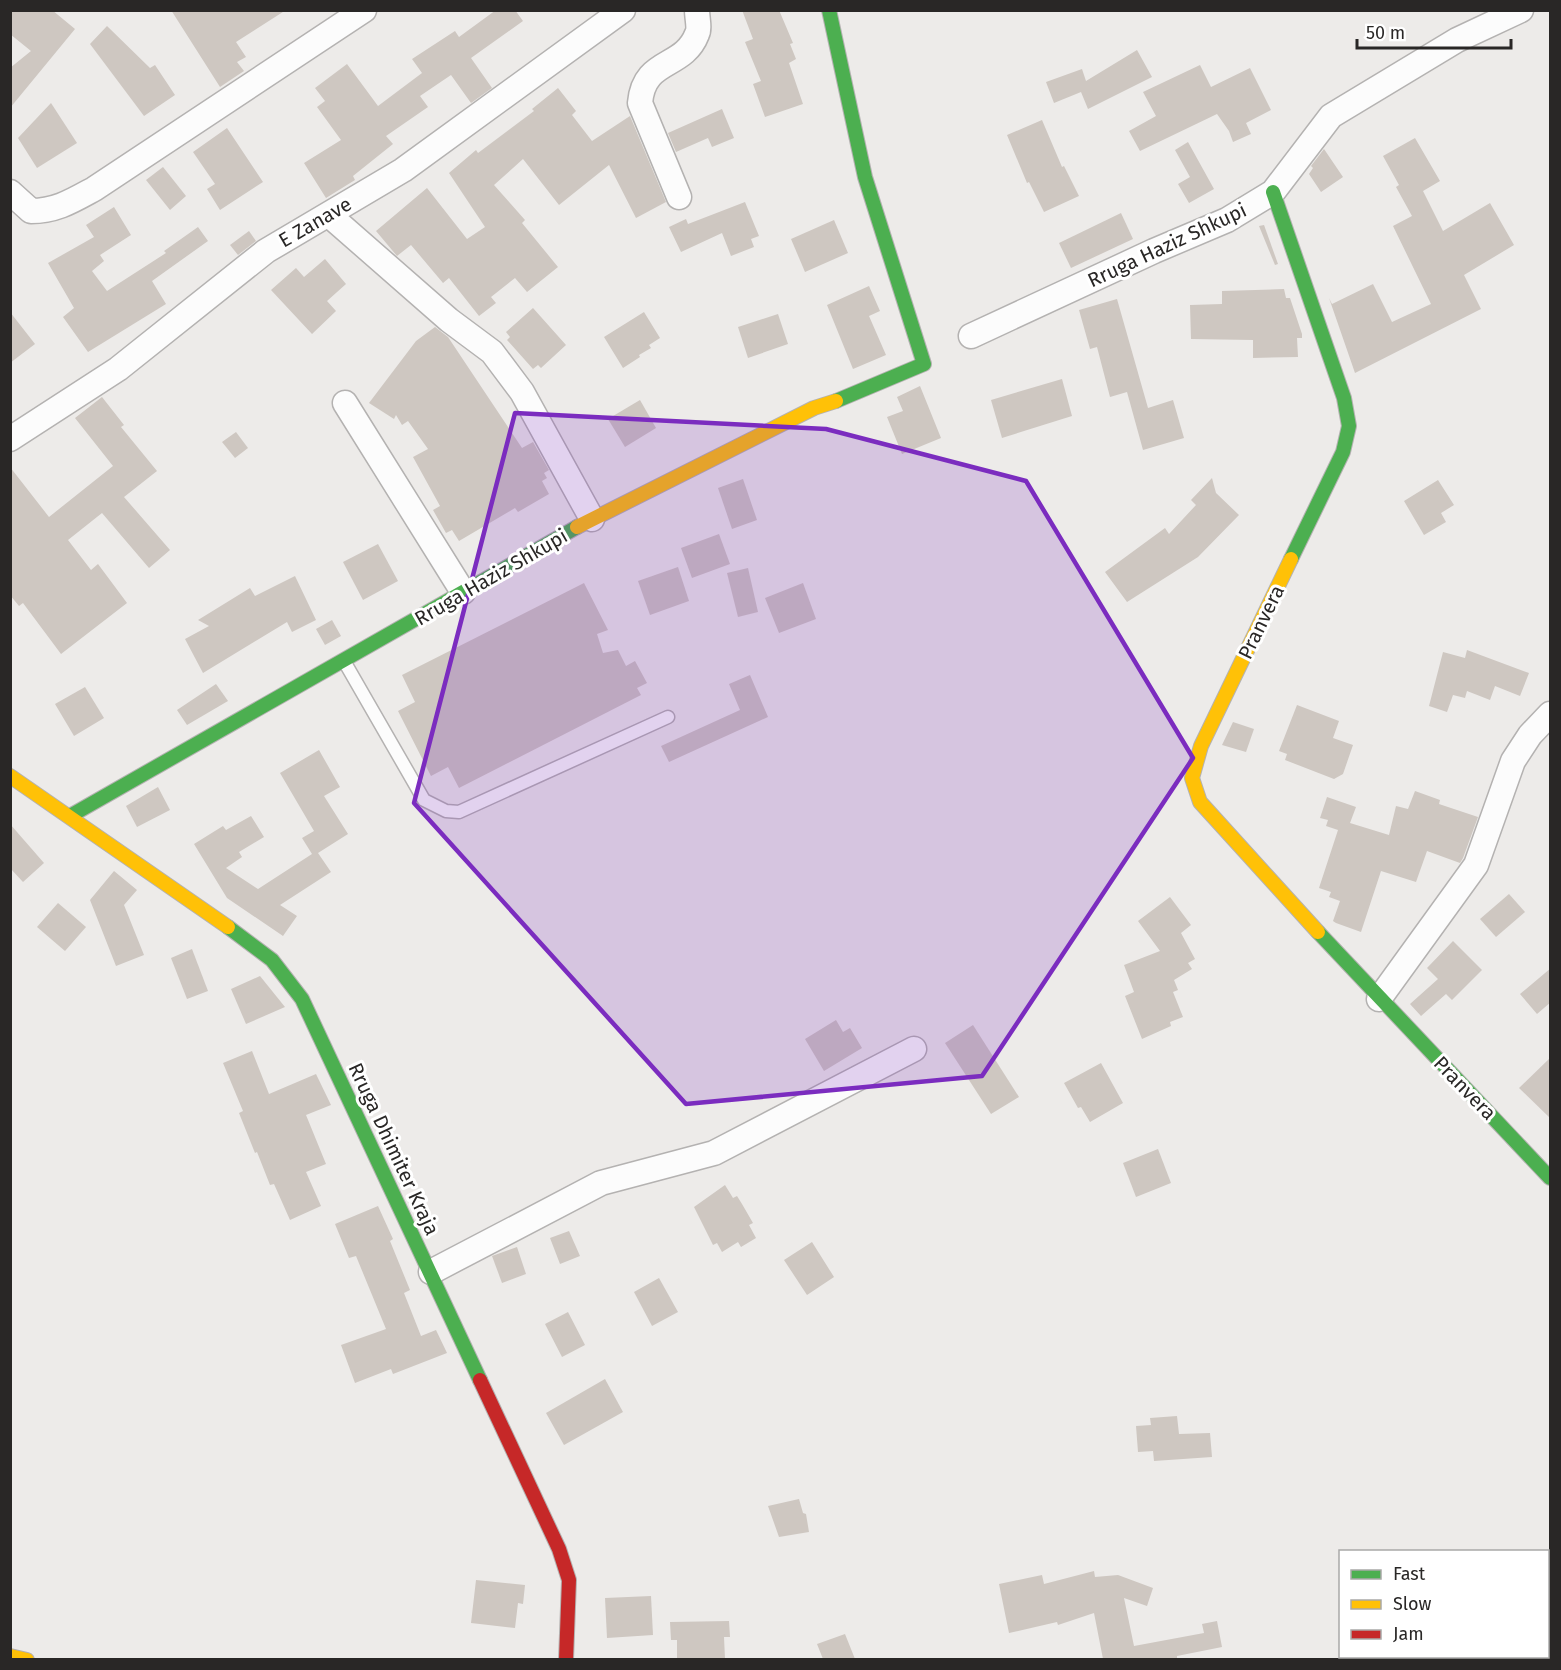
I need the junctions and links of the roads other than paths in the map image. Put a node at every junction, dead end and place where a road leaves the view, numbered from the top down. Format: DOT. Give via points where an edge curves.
graph roads {
  1 [pos="364,10"];
  2 [pos="623,10"];
  3 [pos="697,10"];
  4 [pos="829,10"];
  5 [pos="1521,10"];
  6 [pos="10,192"];
  7 [pos="1273,192"];
  8 [pos="679,197"];
  9 [pos="329,215"];
  10 [pos="971,336"];
  11 [pos="345,403"];
  12 [pos="10,439"];
  13 [pos="592,519"];
  14 [pos="463,592"];
  15 [pos="344,660"];
  16 [pos="1551,714"];
  17 [pos="668,717"];
  18 [pos="10,776"];
  19 [pos="70,816"];
  20 [pos="1378,999"];
  21 [pos="914,1049"];
  22 [pos="1551,1178"];
  23 [pos="431,1272"];
  24 [pos="10,1656"];
  25 [pos="27,1659"];
  26 [pos="566,1659"];
  1 -- 6 [label="street" via="64,206 31,211"];
  2 -- 9 [label="street, E Zanave" via="403,170"];
  3 -- 8 [label="street" via="698,32 687,51 647,76 641,87 640,103"];
  4 -- 13 [label="main road, Rruga Haziz Shkupi" via="865,177 924,364 854,396 814,408"];
  5 -- 7 [label="street, Rruga Haziz Shkupi" via="1457,40 1331,116"];
  7 -- 10 [label="street, Rruga Haziz Shkupi" via="1227,220"];
  7 -- 20 [label="main road, Pranvera" via="1344,398 1349,426 1343,452 1201,746 1192,778 1200,802"];
  9 -- 12 [label="street, E Zanave" via="266,251 118,369"];
  9 -- 13 [label="street" via="449,320 492,352 522,392"];
  11 -- 14 [label="street"];
  13 -- 14 [label="main road, Rruga Haziz Shkupi"];
  14 -- 15 [label="main road, Rruga Haziz Shkupi"];
  15 -- 17 [label="lane" via="424,800 446,811 459,812"];
  15 -- 19 [label="main road, Rruga Haziz Shkupi"];
  16 -- 20 [label="street" via="1530,735 1513,761 1476,865 1463,887"];
  18 -- 19 [label="main road, Rruga Dhimiter Kraja"];
  19 -- 23 [label="main road, Rruga Dhimiter Kraja" via="272,960 302,999"];
  20 -- 22 [label="main road, Pranvera"];
  21 -- 23 [label="street" via="714,1153 601,1183"];
  23 -- 26 [label="main road, Rruga Dhimiter Kraja" via="559,1549 569,1580"];
  24 -- 25 [label="main road"];
}
